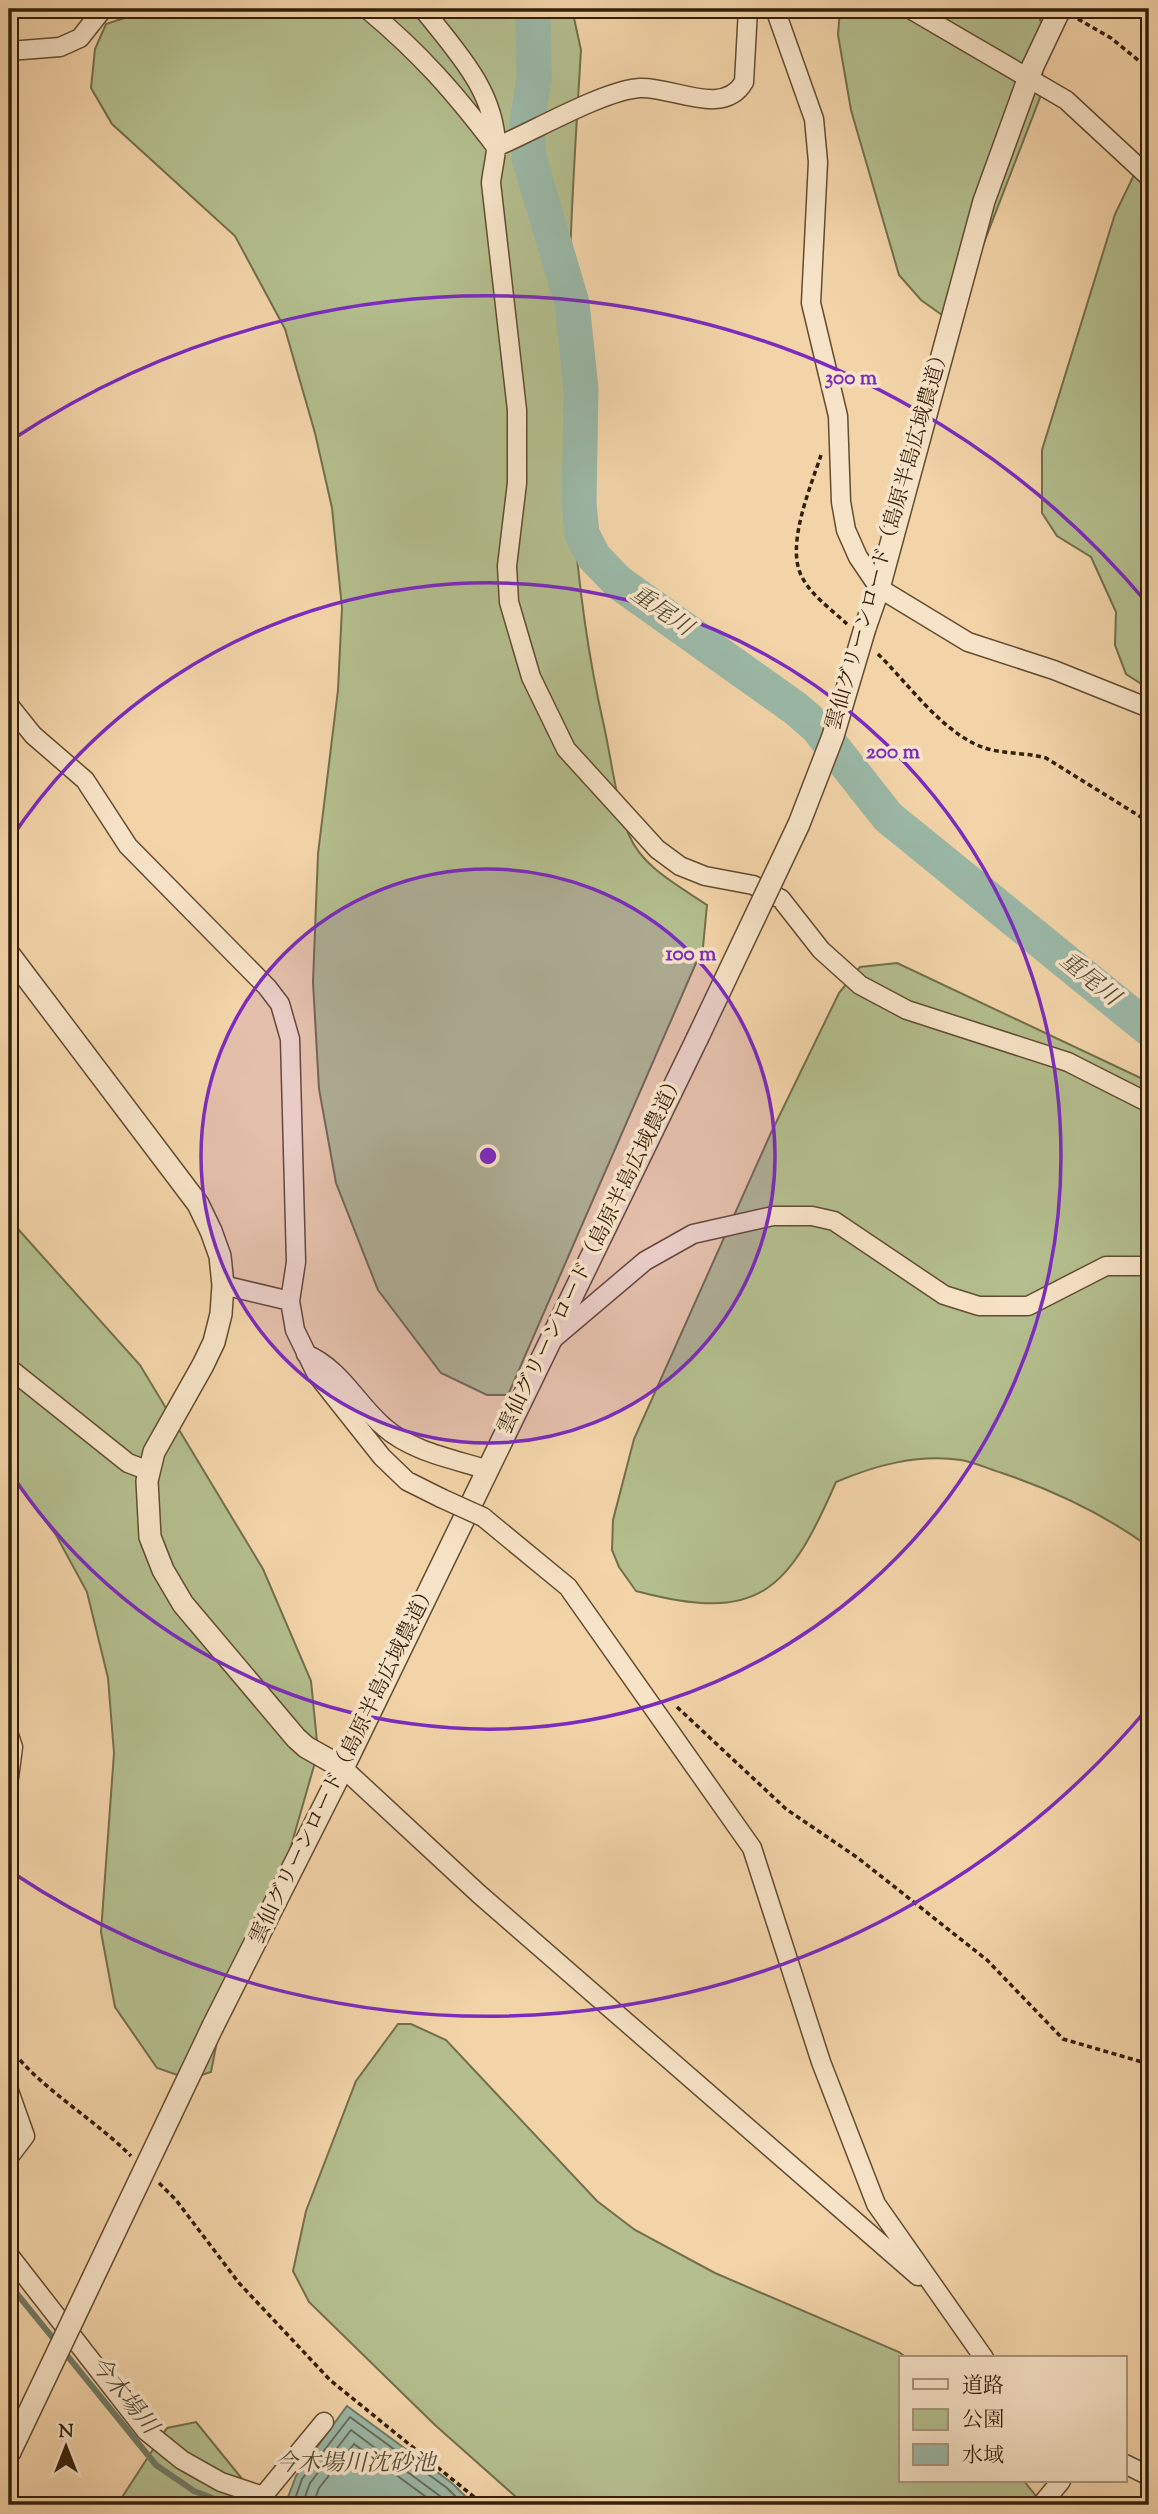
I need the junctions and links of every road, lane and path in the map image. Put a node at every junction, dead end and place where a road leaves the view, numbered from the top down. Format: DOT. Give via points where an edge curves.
graph roads {
  1 [pos="103,9"];
  2 [pos="367,9"];
  3 [pos="424,9"];
  4 [pos="748,9"];
  5 [pos="775,9"];
  6 [pos="910,9"];
  7 [pos="1068,13"];
  8 [pos="9,51"];
  9 [pos="1149,69"];
  10 [pos="1031,71"];
  11 [pos="496,148"];
  12 [pos="1149,177"];
  13 [pos="822,451"];
  14 [pos="879,588"];
  15 [pos="856,626"];
  16 [pos="876,652"];
  17 [pos="9,705"];
  18 [pos="1149,708"];
  19 [pos="1149,822"];
  20 [pos="9,954"];
  21 [pos="1149,1103"];
  22 [pos="1149,1266"];
  23 [pos="223,1285"];
  24 [pos="290,1301"];
  25 [pos="547,1344"];
  26 [pos="306,1354"];
  27 [pos="9,1368"];
  28 [pos="488,1470"];
  29 [pos="149,1471"];
  30 [pos="668,1699"];
  31 [pos="9,1735"];
  32 [pos="343,1768"];
  33 [pos="9,1778"];
  34 [pos="9,2047"];
  35 [pos="1149,2064"];
  36 [pos="9,2091"];
  37 [pos="9,2157"];
  38 [pos="139,2164"];
  39 [pos="157,2182"];
  40 [pos="9,2255"];
  41 [pos="936,2292"];
  42 [pos="983,2356"];
  43 [pos="324,2423"];
  44 [pos="9,2454"];
  45 [pos="1126,2464"];
  46 [pos="1149,2476"];
  47 [pos="1060,2482"];
  48 [pos="484,2505"];
  49 [pos="1041,2505"];
  1 -- 8 [label="street" via="80,38 70,43"];
  2 -- 11 [label="street" via="444,80"];
  3 -- 11 [label="street" via="479,83 491,112"];
  4 -- 11 [label="street" via="744,82 738,92 727,98 704,99 637,88"];
  5 -- 14 [label="street" via="814,119 818,162 811,303 838,416 846,530"];
  6 -- 10 [label="street"];
  7 -- 9 [label="path" via="1111,38"];
  7 -- 10 [label="street, 雲仙グリーンロード（島原半島広域農道）, bridge"];
  10 -- 12 [label="street"];
  10 -- 14 [label="street, 雲仙グリーンロード（島原半島広域農道）" via="984,201"];
  11 -- 21 [label="street" via="491,183 517,410 509,602 531,677 565,749 657,849 680,866 753,885 781,899 821,950 860,985 907,1010 1068,1062"];
  13 -- 15 [label="path" via="801,518 797,562 809,588"];
  14 -- 15 [label="street, 雲仙グリーンロード（島原半島広域農道）"];
  14 -- 18 [label="street" via="968,642"];
  15 -- 25 [label="street, 雲仙グリーンロード（島原半島広域農道）, bridge" via="833,736 804,811"];
  16 -- 19 [label="path" via="922,705 975,743 1046,758"];
  17 -- 24 [label="street" via="33,735 85,780 128,846 280,1003 290,1040 296,1262"];
  20 -- 23 [label="street" via="198,1204 220,1256"];
  22 -- 25 [label="street" via="1105,1266 1028,1306 979,1306 944,1295 834,1221 773,1216 693,1234 645,1261"];
  23 -- 24 [label="street"];
  23 -- 29 [label="street" via="214,1342 166,1426"];
  24 -- 26 [label="street" via="295,1330"];
  25 -- 28 [label="street, 雲仙グリーンロード（島原半島広域農道）"];
  26 -- 28 [label="street" via="334,1371 384,1428 416,1447"];
  26 -- 41 [label="street, bridge" via="317,1375 382,1457 407,1481 482,1517 568,1587 752,1847 821,2062 876,2204"];
  27 -- 29 [label="street" via="128,1463"];
  28 -- 32 [label="street, 雲仙グリーンロード（島原半島広域農道）"];
  29 -- 32 [label="street" via="146,1508 150,1537 183,1604 296,1738"];
  30 -- 35 [label="path" via="786,1809 858,1858 987,1960 1063,2039"];
  31 -- 33 [label="street" via="13,1747"];
  32 -- 41 [label="street" via="479,1894"];
  32 -- 44 [label="street, 雲仙グリーンロード（島原半島広域農道）, bridge"];
  34 -- 38 [label="path" via="28,2071 101,2126"];
  36 -- 37 [label="street" via="26,2136"];
  39 -- 48 [label="path" via="239,2283 330,2379"];
  40 -- 43 [label="street" via="145,2431 221,2482 263,2496"];
  41 -- 42 [label="street"];
  45 -- 46 [label="street"];
  47 -- 49 [label="street"];
}
